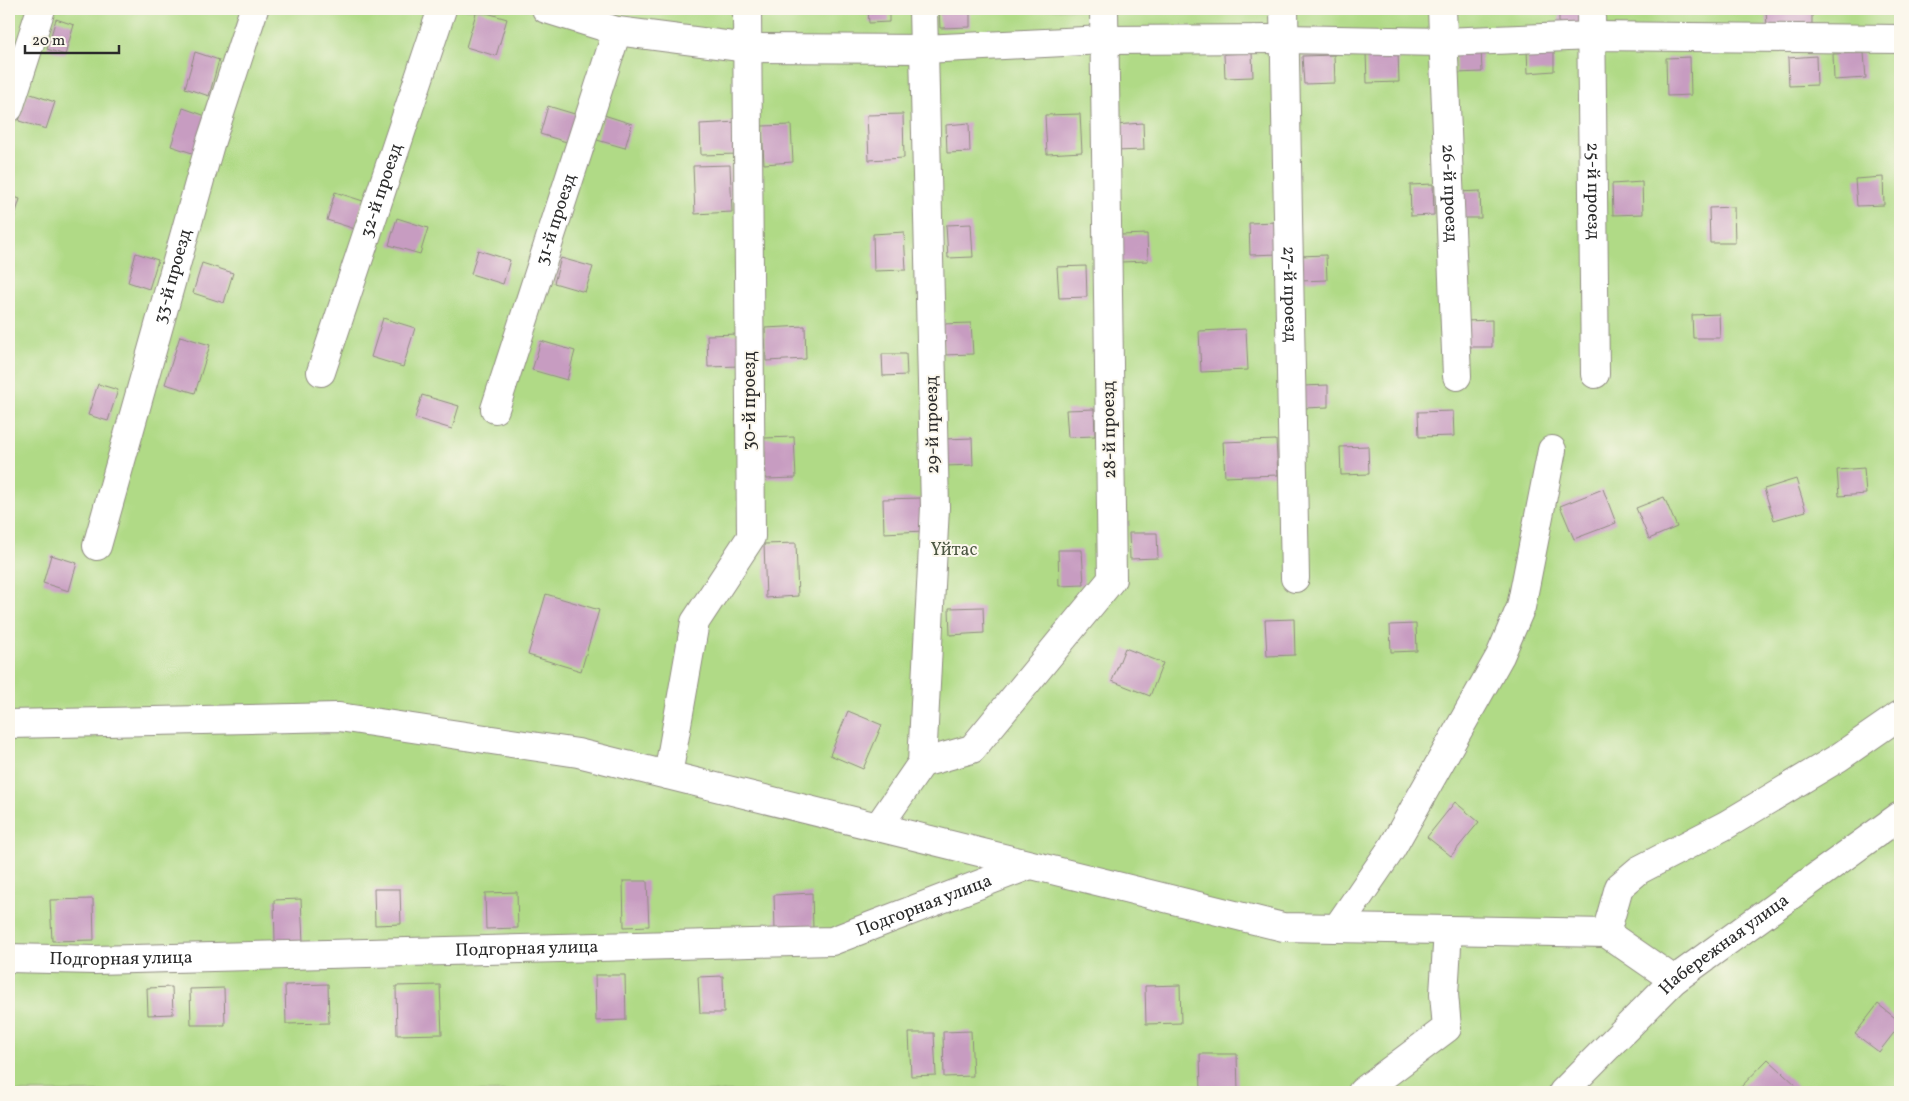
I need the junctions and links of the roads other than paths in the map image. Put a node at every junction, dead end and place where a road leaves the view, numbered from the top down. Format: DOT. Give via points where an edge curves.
graph roads {
  1 [pos="41,9"];
  2 [pos="254,9"];
  3 [pos="442,9"];
  4 [pos="546,9"];
  5 [pos="747,9"];
  6 [pos="923,9"];
  7 [pos="1104,9"];
  8 [pos="1284,9"];
  9 [pos="1442,9"];
  10 [pos="1591,9"];
  11 [pos="616,31"];
  12 [pos="1592,36"];
  13 [pos="1285,38"];
  14 [pos="1900,39"];
  15 [pos="1104,40"];
  16 [pos="1444,42"];
  17 [pos="748,48"];
  18 [pos="924,48"];
  19 [pos="9,108"];
  20 [pos="322,372"];
  21 [pos="1595,374"];
  22 [pos="1457,376"];
  23 [pos="495,409"];
  24 [pos="1552,450"];
  25 [pos="97,546"];
  26 [pos="1295,578"];
  27 [pos="1900,715"];
  28 [pos="9,724"];
  29 [pos="922,763"];
  30 [pos="668,775"];
  31 [pos="1900,816"];
  32 [pos="878,827"];
  33 [pos="1030,865"];
  34 [pos="1337,928"];
  35 [pos="1448,930"];
  36 [pos="1606,933"];
  37 [pos="9,958"];
  38 [pos="1674,980"];
  39 [pos="1362,1092"];
  40 [pos="1563,1092"];
  1 -- 19 [label="street"];
  2 -- 25 [label="street, 33-й проезд" via="210,144"];
  3 -- 20 [label="street, 32-й проезд"];
  4 -- 11 [label="street"];
  5 -- 17 [label="street, 30-й проезд"];
  6 -- 18 [label="street, 29-й проезд"];
  7 -- 15 [label="street, 28-й проезд"];
  8 -- 13 [label="street, 27-й проезд"];
  9 -- 16 [label="street, 26-й проезд"];
  10 -- 12 [label="street, 25-й проезд"];
  11 -- 17 [label="street"];
  11 -- 23 [label="street, 31-й проезд"];
  12 -- 14 [label="street"];
  12 -- 16 [label="street"];
  12 -- 21 [label="street, 25-й проезд"];
  13 -- 15 [label="street"];
  13 -- 16 [label="street"];
  13 -- 26 [label="street, 27-й проезд"];
  15 -- 18 [label="street"];
  15 -- 29 [label="street, 28-й проезд" via="1112,579 972,749"];
  16 -- 22 [label="street, 26-й проезд"];
  17 -- 18 [label="street"];
  17 -- 30 [label="street, 30-й проезд" via="751,537 696,622"];
  18 -- 29 [label="street, 29-й проезд" via="935,507"];
  24 -- 34 [label="street" via="1521,607 1500,656 1392,848"];
  27 -- 36 [label="street" via="1838,758 1726,825 1639,870 1619,887"];
  28 -- 30 [label="street" via="339,717 578,753"];
  29 -- 32 [label="street"];
  30 -- 32 [label="street"];
  31 -- 38 [label="street, Набережная улица"];
  32 -- 33 [label="street"];
  33 -- 34 [label="street" via="1283,927"];
  33 -- 37 [label="street, Подгорная улица" via="832,940 94,960"];
  34 -- 35 [label="street"];
  35 -- 36 [label="street"];
  35 -- 39 [label="street" via="1444,994 1447,1028"];
  36 -- 38 [label="street"];
  38 -- 40 [label="street, Набережная улица"];
}
